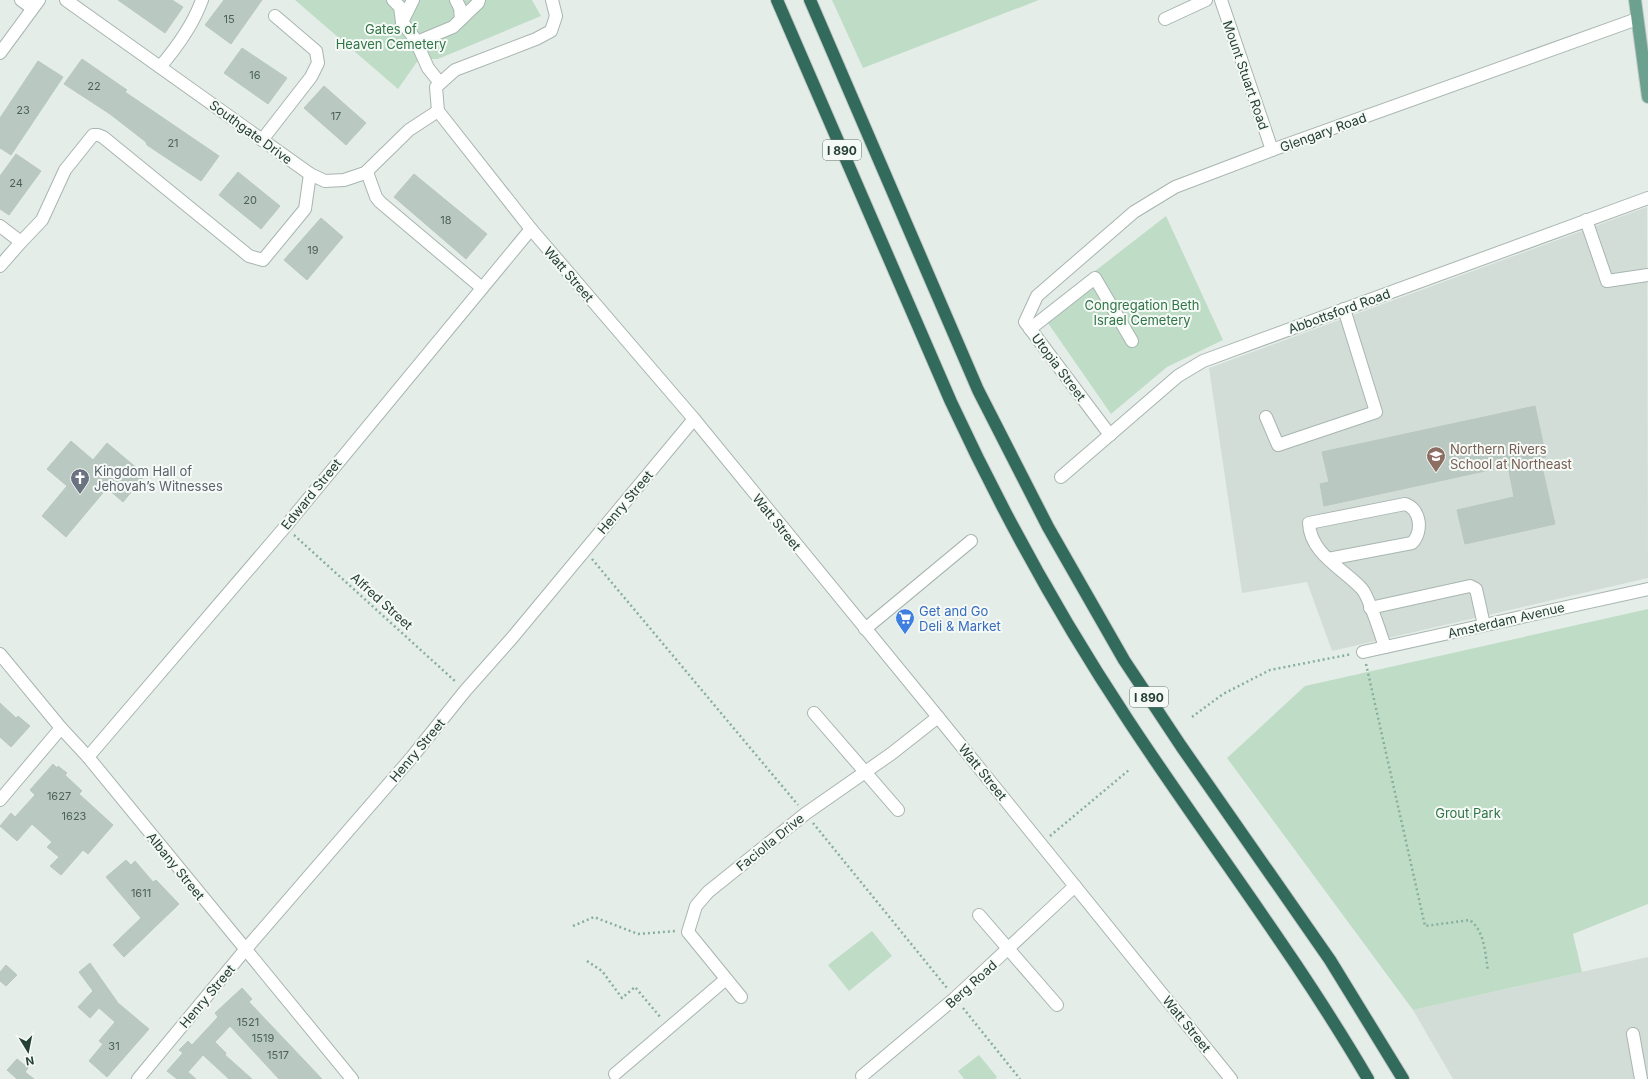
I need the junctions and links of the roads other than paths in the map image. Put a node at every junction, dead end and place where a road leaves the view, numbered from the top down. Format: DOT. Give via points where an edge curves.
graph roads {
  1 [pos="21,0"];
  2 [pos="66,0"];
  3 [pos="202,0"];
  4 [pos="393,0"];
  5 [pos="413,0"];
  6 [pos="456,0"];
  7 [pos="479,0"];
  8 [pos="552,0"];
  9 [pos="777,0"];
  10 [pos="810,0"];
  11 [pos="1206,0"];
  12 [pos="1221,0"];
  13 [pos="1635,0"];
  14 [pos="36,4"];
  15 [pos="275,16"];
  16 [pos="461,19"];
  17 [pos="1165,19"];
  18 [pos="1637,20"];
  19 [pos="402,22"];
  20 [pos="417,42"];
  21 [pos="0,53"];
  22 [pos="160,67"];
  23 [pos="440,83"];
  24 [pos="1648,95"];
  25 [pos="438,111"];
  26 [pos="262,140"];
  27 [pos="1272,150"];
  28 [pos="366,172"];
  29 [pos="310,174"];
  30 [pos="1648,198"];
  31 [pos="1586,220"];
  32 [pos="0,226"];
  33 [pos="531,229"];
  34 [pos="21,242"];
  35 [pos="0,266"];
  36 [pos="1648,275"];
  37 [pos="482,288"];
  38 [pos="1037,296"];
  39 [pos="1344,309"];
  40 [pos="1030,329"];
  41 [pos="1132,341"];
  42 [pos="1266,417"];
  43 [pos="694,419"];
  44 [pos="1110,434"];
  45 [pos="1061,477"];
  46 [pos="971,542"];
  47 [pos="1328,559"];
  48 [pos="1648,588"];
  49 [pos="1370,608"];
  50 [pos="1484,625"];
  51 [pos="865,629"];
  52 [pos="1385,647"];
  53 [pos="1363,652"];
  54 [pos="0,654"];
  55 [pos="814,713"];
  56 [pos="938,717"];
  57 [pos="61,728"];
  58 [pos="88,757"];
  59 [pos="866,772"];
  60 [pos="0,800"];
  61 [pos="898,810"];
  62 [pos="1075,886"];
  63 [pos="979,915"];
  64 [pos="1009,948"];
  65 [pos="245,950"];
  66 [pos="726,979"];
  67 [pos="741,997"];
  68 [pos="1057,1005"];
  69 [pos="1633,1034"];
  70 [pos="615,1074"];
  71 [pos="862,1076"];
  72 [pos="138,1079"];
  73 [pos="352,1079"];
  74 [pos="1230,1079"];
  75 [pos="1368,1079"];
  76 [pos="1403,1079"];
  77 [pos="1641,1079"];
  1 -- 14 [label="street"];
  2 -- 22 [label="street, Southgate Drive"];
  3 -- 22 [label="street" via="189,29"];
  4 -- 19 [label="street" via="400,7"];
  5 -- 19 [label="street"];
  6 -- 16 [label="street"];
  7 -- 16 [label="street"];
  8 -- 23 [label="street" via="556,16 551,31 455,70"];
  9 -- 75 [label="highway, I 890" via="951,402 1025,548 1099,676 1156,763 1305,977"];
  10 -- 76 [label="highway, I 890" via="978,390 1044,521 1124,660 1330,960"];
  11 -- 17 [label="street"];
  12 -- 27 [label="street, Mount Stuart Road"];
  13 -- 18 [label="main road"];
  14 -- 21 [label="street"];
  15 -- 26 [label="street" via="316,52 318,62 311,77"];
  16 -- 20 [label="street" via="453,27"];
  18 -- 24 [label="main road"];
  18 -- 27 [label="street, Glengary Road"];
  19 -- 20 [label="street"];
  20 -- 23 [label="street" via="428,68"];
  22 -- 26 [label="street, Southgate Drive"];
  23 -- 25 [label="street" via="436,87"];
  25 -- 28 [label="street, Southgate Drive" via="409,130"];
  25 -- 33 [label="street, Watt Street"];
  26 -- 29 [label="street, Southgate Drive"];
  27 -- 38 [label="street, Glengary Road" via="1175,187 1139,208"];
  28 -- 29 [label="street, Southgate Drive" via="344,180 324,181"];
  28 -- 37 [label="street" via="380,202"];
  29 -- 34 [label="street" via="305,209 263,260 249,256 103,137 93,136 65,170 42,220"];
  30 -- 31 [label="street, Abbottsford Road"];
  31 -- 36 [label="street" via="1607,281"];
  31 -- 39 [label="street, Abbottsford Road"];
  32 -- 34 [label="street"];
  33 -- 37 [label="street, Edward Street"];
  33 -- 43 [label="street, Watt Street"];
  34 -- 35 [label="street"];
  37 -- 58 [label="street, Edward Street" via="284,527"];
  38 -- 40 [label="street, Utopia Street" via="1025,322"];
  39 -- 42 [label="street" via="1376,412 1278,445"];
  39 -- 44 [label="street, Abbottsford Road" via="1203,361 1178,376"];
  40 -- 41 [label="street" via="1096,278"];
  40 -- 44 [label="street, Utopia Street"];
  43 -- 51 [label="street, Watt Street"];
  43 -- 65 [label="street, Henry Street" via="412,757"];
  44 -- 45 [label="street, Abbottsford Road"];
  46 -- 51 [label="street"];
  47 -- 47 [label="street" via="1310,535 1309,523 1405,504 1416,512 1420,531 1412,543"];
  47 -- 49 [label="street" via="1363,590"];
  48 -- 50 [label="street, Amsterdam Avenue"];
  49 -- 50 [label="street" via="1470,586 1476,589"];
  49 -- 52 [label="street"];
  50 -- 52 [label="street, Amsterdam Avenue"];
  51 -- 56 [label="street, Watt Street"];
  52 -- 53 [label="street, Amsterdam Avenue"];
  54 -- 57 [label="street, Albany Street"];
  55 -- 59 [label="street"];
  56 -- 59 [label="street, Faciolla Drive"];
  56 -- 62 [label="street, Watt Street"];
  57 -- 58 [label="street, Albany Street"];
  57 -- 60 [label="street"];
  58 -- 65 [label="street, Albany Street"];
  59 -- 61 [label="street"];
  59 -- 66 [label="street, Faciolla Drive" via="805,814 708,892 696,906 688,932"];
  62 -- 64 [label="street, Berg Road"];
  62 -- 74 [label="street, Watt Street"];
  63 -- 64 [label="street"];
  64 -- 68 [label="street"];
  64 -- 71 [label="street, Berg Road" via="955,998"];
  65 -- 72 [label="street, Henry Street"];
  65 -- 73 [label="street, Albany Street"];
  66 -- 67 [label="street"];
  66 -- 70 [label="street"];
  69 -- 77 [label="street"];
}
